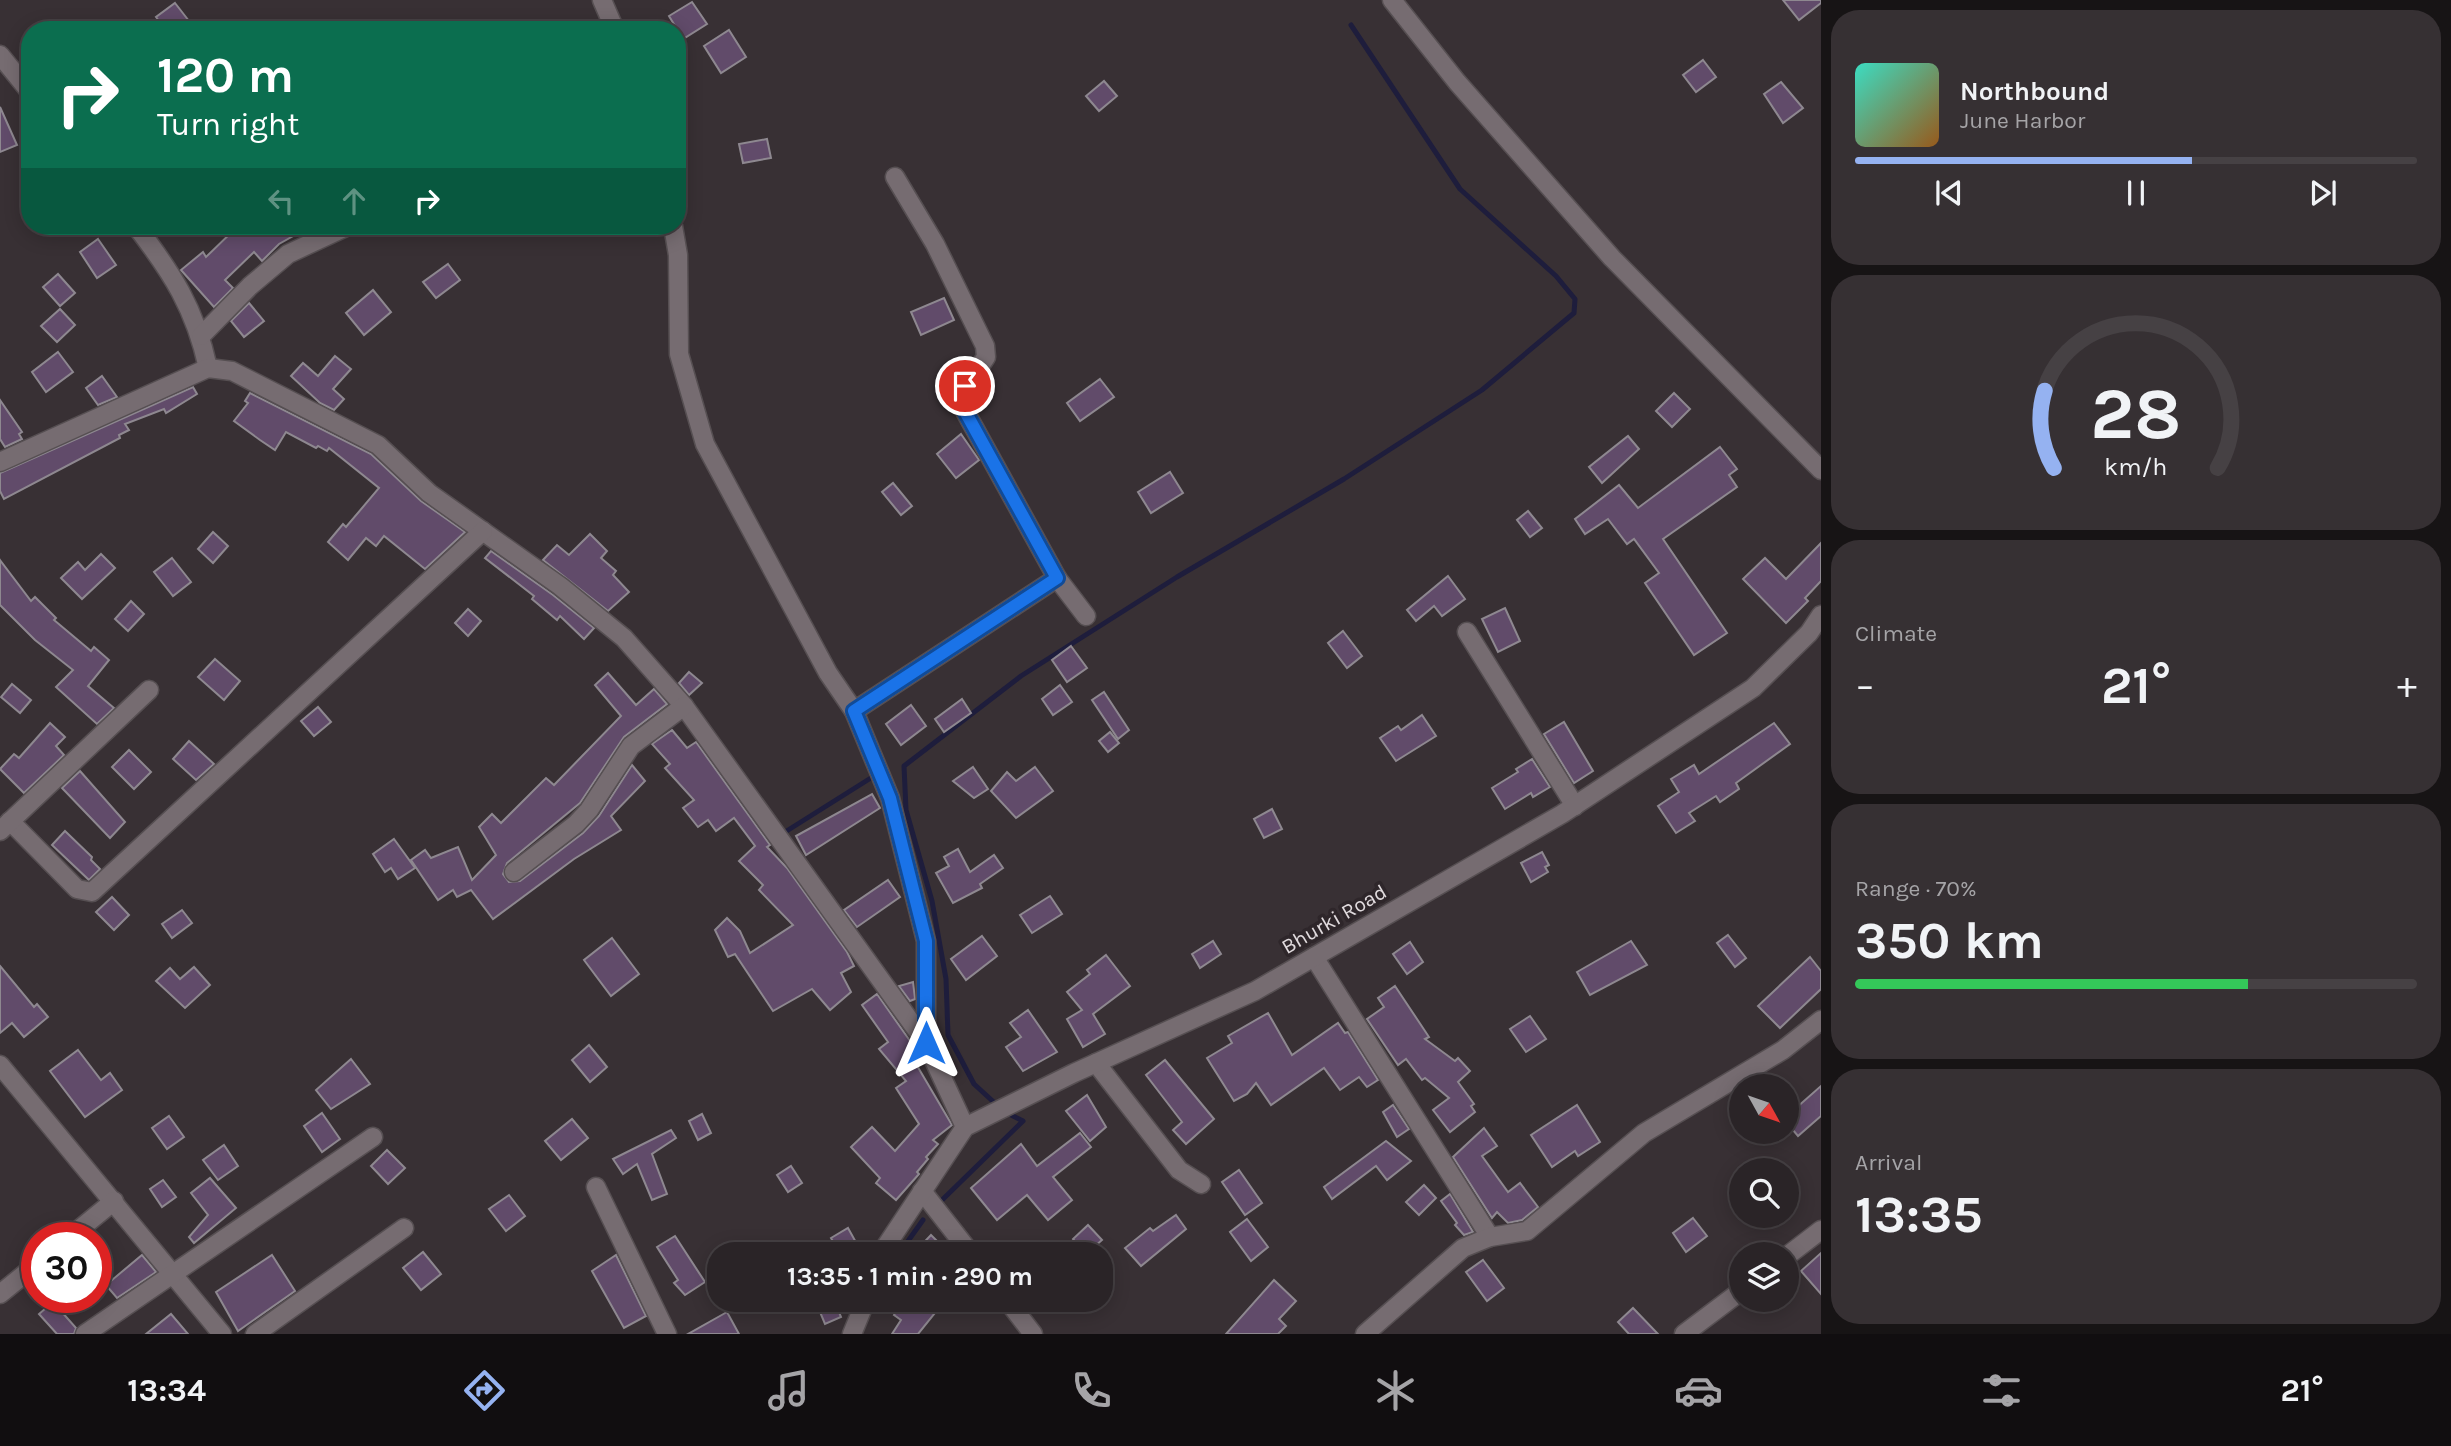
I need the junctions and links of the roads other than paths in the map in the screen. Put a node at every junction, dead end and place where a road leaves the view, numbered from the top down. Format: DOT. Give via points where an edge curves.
graph roads {
  1 [pos="602,0"];
  2 [pos="1392,0"];
  3 [pos="611,21"];
  4 [pos="0,55"];
  5 [pos="21,81"];
  6 [pos="895,177"];
  7 [pos="143,235"];
  8 [pos="329,235"];
  9 [pos="675,235"];
  10 [pos="201,336"];
  11 [pos="208,368"];
  12 [pos="0,462"];
  13 [pos="1821,470"];
  14 [pos="483,531"];
  15 [pos="1057,578"];
  16 [pos="1821,615"];
  17 [pos="1086,616"];
  18 [pos="1467,632"];
  19 [pos="149,690"];
  20 [pos="684,706"];
  21 [pos="854,711"];
  22 [pos="1575,806"];
  23 [pos="5,826"];
  24 [pos="514,872"];
  25 [pos="1314,957"];
  26 [pos="1821,1020"];
  27 [pos="926,1043"];
  28 [pos="1096,1063"];
  29 [pos="0,1065"];
  30 [pos="965,1127"];
  31 [pos="373,1137"];
  32 [pos="1201,1184"];
  33 [pos="596,1187"];
  34 [pos="922,1191"];
  35 [pos="114,1202"];
  36 [pos="89,1222"];
  37 [pos="404,1228"];
  38 [pos="1821,1230"];
  39 [pos="1490,1237"];
  40 [pos="889,1242"];
  41 [pos="962,1242"];
  42 [pos="1799,1247"];
  43 [pos="173,1273"];
  44 [pos="21,1277"];
  45 [pos="0,1294"];
  46 [pos="1729,1300"];
  47 [pos="861,1312"];
  48 [pos="1016,1312"];
  49 [pos="85,1334"];
  50 [pos="222,1334"];
  51 [pos="255,1334"];
  52 [pos="667,1334"];
  53 [pos="852,1334"];
  54 [pos="1033,1334"];
  55 [pos="1365,1334"];
  56 [pos="1684,1334"];
  1 -- 3 [label="street"];
  2 -- 13 [label="street" via="1457,82 1612,258"];
  4 -- 5 [label="street"];
  6 -- 15 [label="street" via="935,244 985,346 986,357 960,397 966,413"];
  7 -- 10 [label="street" via="175,278"];
  8 -- 10 [label="street" via="288,254"];
  9 -- 21 [label="street" via="679,354 705,444 828,673"];
  10 -- 11 [label="street"];
  11 -- 12 [label="street"];
  11 -- 14 [label="street" via="232,371 378,445 429,493"];
  14 -- 20 [label="street" via="624,638"];
  14 -- 23 [label="street" via="92,892 77,889"];
  15 -- 17 [label="street"];
  15 -- 21 [label="street"];
  16 -- 22 [label="street, Bhurki Road" via="1809,634 1753,688"];
  18 -- 22 [label="street"];
  19 -- 23 [label="street"];
  20 -- 24 [label="street" via="631,746 576,824"];
  20 -- 27 [label="street"];
  21 -- 27 [label="street" via="890,798 926,941"];
  22 -- 25 [label="street, Bhurki Road"];
  25 -- 28 [label="street, Bhurki Road" via="1255,991"];
  25 -- 39 [label="street"];
  26 -- 39 [label="street" via="1783,1050 1644,1133 1527,1231"];
  27 -- 30 [label="street"];
  28 -- 30 [label="street, Bhurki Road"];
  28 -- 32 [label="street" via="1179,1170"];
  29 -- 35 [label="street"];
  30 -- 34 [label="street"];
  31 -- 43 [label="street"];
  33 -- 52 [label="street"];
  34 -- 40 [label="street"];
  34 -- 41 [label="street"];
  35 -- 36 [label="street"];
  35 -- 43 [label="street"];
  37 -- 51 [label="street"];
  38 -- 42 [label="street"];
  39 -- 55 [label="street" via="1463,1248"];
  43 -- 49 [label="street"];
  43 -- 50 [label="street"];
  44 -- 45 [label="street"];
  46 -- 56 [label="street"];
  47 -- 53 [label="street"];
  48 -- 54 [label="street"];
}
